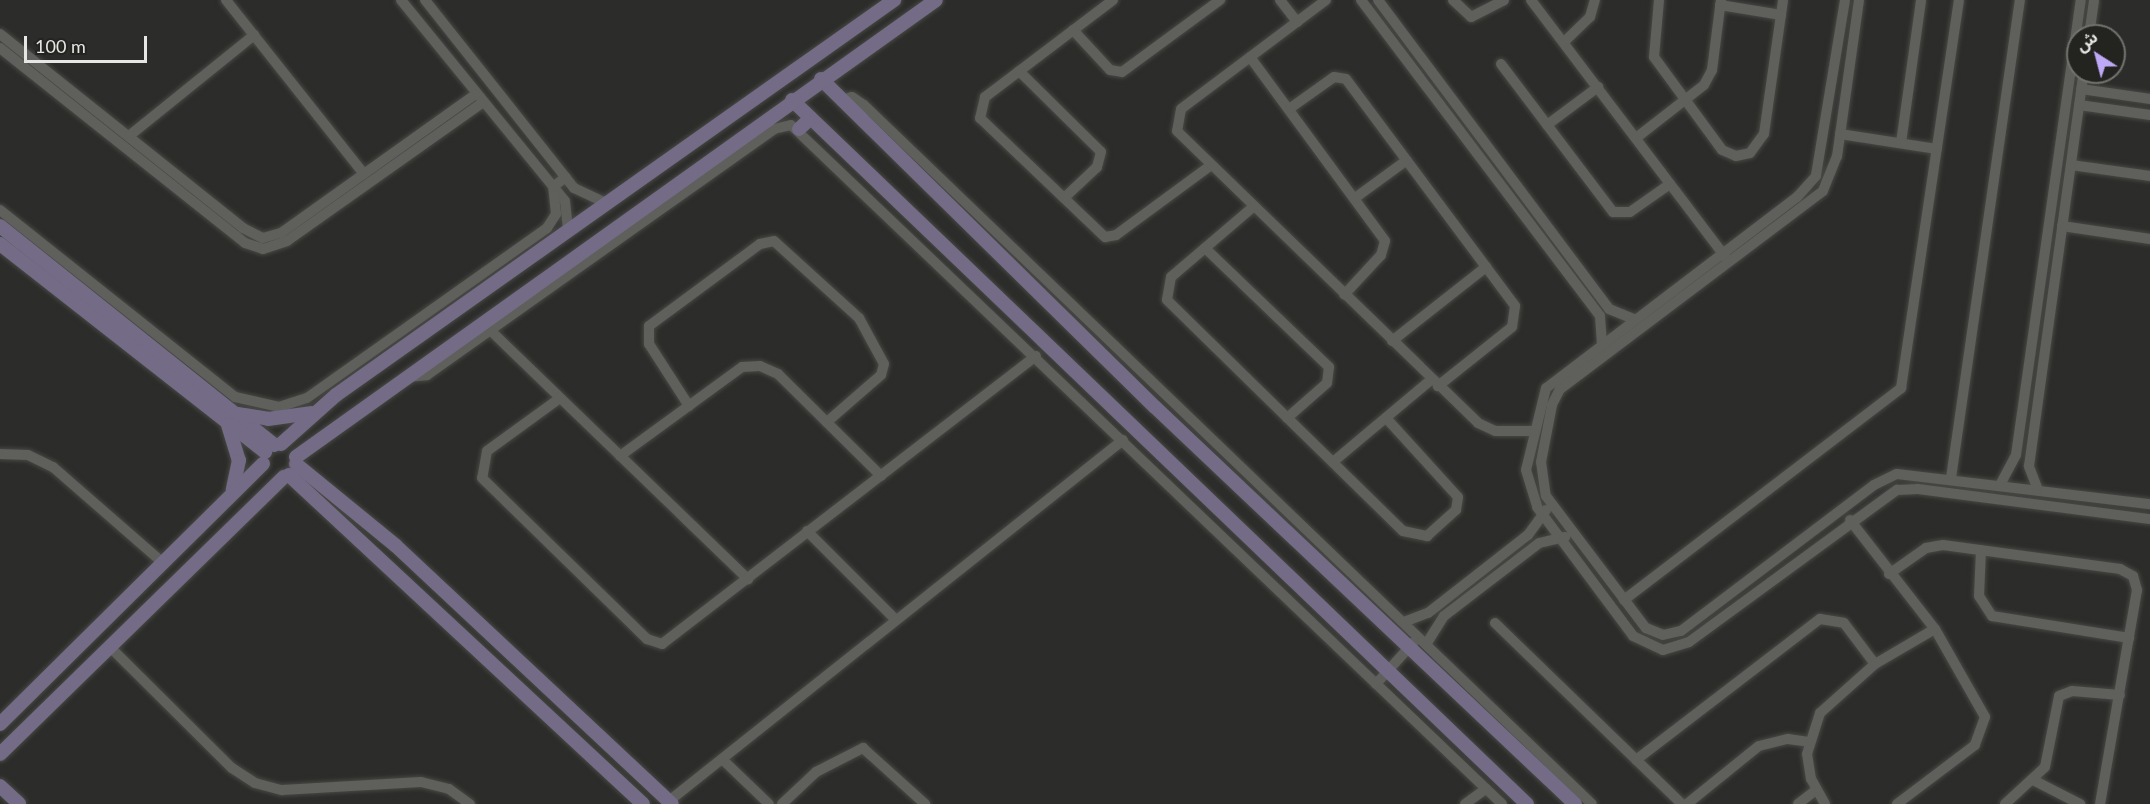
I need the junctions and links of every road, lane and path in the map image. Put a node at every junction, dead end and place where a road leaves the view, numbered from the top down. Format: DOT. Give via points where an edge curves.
graph roads {
  1 [pos="226,0"];
  2 [pos="401,0"];
  3 [pos="425,0"];
  4 [pos="894,0"];
  5 [pos="936,0"];
  6 [pos="1113,0"];
  7 [pos="1220,0"];
  8 [pos="1280,0"];
  9 [pos="1326,0"];
  10 [pos="1360,0"];
  11 [pos="1378,0"];
  12 [pos="1453,0"];
  13 [pos="1504,0"];
  14 [pos="1532,0"];
  15 [pos="1595,0"];
  16 [pos="1659,0"];
  17 [pos="1783,0"];
  18 [pos="1845,0"];
  19 [pos="1859,0"];
  20 [pos="1921,0"];
  21 [pos="1959,0"];
  22 [pos="2020,0"];
  23 [pos="2081,0"];
  24 [pos="2094,0"];
  25 [pos="1721,2"];
  26 [pos="1781,15"];
  27 [pos="1297,22"];
  28 [pos="2091,24"];
  29 [pos="1073,30"];
  30 [pos="0,34"];
  31 [pos="254,35"];
  32 [pos="1563,42"];
  33 [pos="0,48"];
  34 [pos="1250,57"];
  35 [pos="1838,57"];
  36 [pos="1851,58"];
  37 [pos="1501,64"];
  38 [pos="1019,71"];
  39 [pos="821,80"];
  40 [pos="2082,84"];
  41 [pos="1598,87"];
  42 [pos="2081,89"];
  43 [pos="480,98"];
  44 [pos="2150,99"];
  45 [pos="792,100"];
  46 [pos="1685,101"];
  47 [pos="2079,105"];
  48 [pos="1288,109"];
  49 [pos="2150,115"];
  50 [pos="811,118"];
  51 [pos="1547,125"];
  52 [pos="799,129"];
  53 [pos="1840,134"];
  54 [pos="129,136"];
  55 [pos="1636,138"];
  56 [pos="1900,143"];
  57 [pos="1937,149"];
  58 [pos="1407,160"];
  59 [pos="2071,165"];
  60 [pos="1210,166"];
  61 [pos="364,174"];
  62 [pos="2150,176"];
  63 [pos="566,177"];
  64 [pos="1670,184"];
  65 [pos="553,187"];
  66 [pos="2053,196"];
  67 [pos="1064,198"];
  68 [pos="1355,198"];
  69 [pos="2066,198"];
  70 [pos="604,202"];
  71 [pos="1253,207"];
  72 [pos="0,210"];
  73 [pos="0,226"];
  74 [pos="2062,226"];
  75 [pos="568,230"];
  76 [pos="2150,239"];
  77 [pos="0,244"];
  78 [pos="1205,248"];
  79 [pos="1723,254"];
  80 [pos="1730,263"];
  81 [pos="1486,267"];
  82 [pos="1344,295"];
  83 [pos="1634,319"];
  84 [pos="490,330"];
  85 [pos="1392,341"];
  86 [pos="1602,344"];
  87 [pos="1036,356"];
  88 [pos="173,372"];
  89 [pos="403,376"];
  90 [pos="1435,383"];
  91 [pos="336,395"];
  92 [pos="560,398"];
  93 [pos="689,406"];
  94 [pos="316,412"];
  95 [pos="227,414"];
  96 [pos="1287,418"];
  97 [pos="1386,418"];
  98 [pos="827,422"];
  99 [pos="336,424"];
  100 [pos="1532,431"];
  101 [pos="1123,440"];
  102 [pos="271,451"];
  103 [pos="0,454"];
  104 [pos="620,456"];
  105 [pos="1333,462"];
  106 [pos="291,468"];
  107 [pos="881,476"];
  108 [pos="1951,478"];
  109 [pos="2000,485"];
  110 [pos="2038,490"];
  111 [pos="230,494"];
  112 [pos="2092,497"];
  113 [pos="2150,504"];
  114 [pos="1555,509"];
  115 [pos="2090,511"];
  116 [pos="1542,514"];
  117 [pos="2150,519"];
  118 [pos="1850,520"];
  119 [pos="1570,530"];
  120 [pos="807,531"];
  121 [pos="1560,538"];
  122 [pos="395,545"];
  123 [pos="1981,550"];
  124 [pos="382,557"];
  125 [pos="162,562"];
  126 [pos="1889,574"];
  127 [pos="747,579"];
  128 [pos="1747,581"];
  129 [pos="1755,592"];
  130 [pos="1624,600"];
  131 [pos="896,620"];
  132 [pos="1495,623"];
  133 [pos="1400,627"];
  134 [pos="1935,629"];
  135 [pos="2129,638"];
  136 [pos="1419,642"];
  137 [pos="110,647"];
  138 [pos="1875,664"];
  139 [pos="1388,671"];
  140 [pos="1376,684"];
  141 [pos="2120,695"];
  142 [pos="0,724"];
  143 [pos="1809,742"];
  144 [pos="0,754"];
  145 [pos="722,759"];
  146 [pos="1636,760"];
  147 [pos="2035,781"];
  148 [pos="0,786"];
  149 [pos="1486,789"];
  150 [pos="1816,790"];
  151 [pos="670,802"];
  152 [pos="1900,803"];
  153 [pos="19,804"];
  154 [pos="470,804"];
  155 [pos="643,804"];
  156 [pos="769,804"];
  157 [pos="782,804"];
  158 [pos="925,804"];
  159 [pos="1465,804"];
  160 [pos="1502,804"];
  161 [pos="1527,804"];
  162 [pos="1575,804"];
  163 [pos="1592,804"];
  164 [pos="1682,804"];
  165 [pos="1687,804"];
  166 [pos="1798,804"];
  167 [pos="1825,804"];
  168 [pos="2005,804"];
  169 [pos="2080,804"];
  170 [pos="2100,804"];
  1 -- 31 [label="street"];
  2 -- 43 [label="street"];
  3 -- 63 [label="street"];
  4 -- 70 [label="street"];
  5 -- 39 [label="street"];
  6 -- 29 [label="street"];
  7 -- 29 [label="street" via="1122,72 1106,67"];
  8 -- 27 [label="street"];
  9 -- 27 [label="street"];
  10 -- 86 [label="street" via="1600,316"];
  11 -- 83 [label="street" via="1609,309"];
  12 -- 13 [label="street" via="1471,17"];
  14 -- 32 [label="street"];
  15 -- 32 [label="street" via="1590,17"];
  16 -- 46 [label="street" via="1654,57"];
  17 -- 26 [label="street"];
  18 -- 35 [label="street"];
  19 -- 36 [label="street"];
  20 -- 56 [label="street"];
  21 -- 57 [label="street"];
  22 -- 108 [label="street"];
  23 -- 66 [label="street"];
  24 -- 28 [label="street"];
  25 -- 26 [label="street"];
  25 -- 46 [label="street" via="1712,70"];
  26 -- 46 [label="street" via="1758,147 1743,156 1726,153"];
  27 -- 34 [label="street"];
  29 -- 38 [label="street"];
  30 -- 54 [label="street"];
  31 -- 54 [label="street"];
  31 -- 61 [label="street"];
  32 -- 41 [label="street"];
  33 -- 43 [label="street" via="245,243 263,249 287,241"];
  34 -- 48 [label="street"];
  34 -- 60 [label="street" via="1178,113 1181,137"];
  35 -- 36 [label="street"];
  35 -- 79 [label="street" via="1816,176"];
  36 -- 53 [label="street"];
  37 -- 51 [label="street"];
  38 -- 67 [label="street" via="1101,152 1097,167"];
  38 -- 67 [label="street" via="985,97 980,118"];
  39 -- 45 [label="street"];
  39 -- 133 [label="street"];
  40 -- 42 [label="street"];
  41 -- 51 [label="street"];
  41 -- 55 [label="street"];
  42 -- 44 [label="street"];
  42 -- 47 [label="street"];
  43 -- 61 [label="street"];
  43 -- 65 [label="street"];
  45 -- 50 [label="street"];
  45 -- 89 [label="street"];
  46 -- 55 [label="street"];
  47 -- 49 [label="street"];
  47 -- 59 [label="street"];
  48 -- 58 [label="street" via="1330,79 1343,77"];
  48 -- 68 [label="street"];
  50 -- 52 [label="street"];
  50 -- 139 [label="street"];
  51 -- 64 [label="street" via="1613,213 1630,212"];
  52 -- 84 [label="street" via="787,124 774,129"];
  52 -- 87 [label="street"];
  53 -- 56 [label="street"];
  53 -- 80 [label="street" via="1834,170 1822,191"];
  54 -- 61 [label="street" via="243,228 263,238 277,236"];
  55 -- 64 [label="street"];
  56 -- 57 [label="street"];
  57 -- 130 [label="street" via="1898,392"];
  58 -- 68 [label="street"];
  58 -- 81 [label="street"];
  59 -- 62 [label="street"];
  59 -- 69 [label="street"];
  60 -- 67 [label="street" via="1111,237 1100,234"];
  60 -- 71 [label="street"];
  63 -- 65 [label="street"];
  63 -- 70 [label="street" via="583,195"];
  64 -- 79 [label="street"];
  65 -- 72 [label="street" via="556,214 547,228 307,398 269,408 231,394"];
  65 -- 75 [label="street" via="568,210"];
  66 -- 69 [label="street"];
  66 -- 109 [label="street" via="2016,456"];
  68 -- 82 [label="street" via="1385,246"];
  69 -- 74 [label="street"];
  70 -- 75 [label="street"];
  71 -- 78 [label="street"];
  71 -- 82 [label="street"];
  73 -- 88 [label="street"];
  74 -- 76 [label="street"];
  74 -- 110 [label="street" via="2028,466"];
  75 -- 91 [label="street"];
  77 -- 88 [label="street"];
  78 -- 96 [label="street" via="1168,280 1167,300"];
  78 -- 96 [label="street" via="1329,367 1327,383"];
  79 -- 80 [label="street"];
  79 -- 83 [label="street"];
  80 -- 114 [label="street" via="1560,389 1552,405 1540,473"];
  81 -- 85 [label="street"];
  81 -- 90 [label="street" via="1515,306 1515,322"];
  82 -- 85 [label="street"];
  83 -- 86 [label="street"];
  84 -- 89 [label="street" via="427,375"];
  84 -- 92 [label="street"];
  85 -- 90 [label="street"];
  86 -- 100 [label="street" via="1546,388"];
  87 -- 101 [label="street"];
  87 -- 107 [label="street"];
  88 -- 95 [label="street"];
  89 -- 99 [label="street"];
  90 -- 97 [label="street"];
  90 -- 100 [label="street" via="1483,427"];
  91 -- 94 [label="street"];
  91 -- 99 [label="street" via="325,414"];
  92 -- 104 [label="street"];
  92 -- 127 [label="street" via="487,451 480,468 488,487 654,643 671,641"];
  93 -- 98 [label="street" via="742,367 760,366 778,374"];
  93 -- 98 [label="street" via="649,344 647,329 770,241 781,244 858,318 884,364 878,378"];
  93 -- 104 [label="street"];
  94 -- 95 [label="street" via="268,419"];
  94 -- 102 [label="street"];
  95 -- 102 [label="street"];
  95 -- 111 [label="street" via="238,448 239,471"];
  96 -- 105 [label="street"];
  97 -- 105 [label="street"];
  97 -- 105 [label="street" via="1458,497 1456,510 1427,536 1403,531"];
  98 -- 107 [label="street"];
  99 -- 106 [label="street"];
  100 -- 116 [label="street" via="1527,478"];
  101 -- 131 [label="street"];
  101 -- 140 [label="street"];
  102 -- 106 [label="street"];
  102 -- 106 [label="street" via="270,475"];
  102 -- 111 [label="street"];
  103 -- 125 [label="street" via="28,455 53,466"];
  104 -- 127 [label="street"];
  106 -- 122 [label="street"];
  106 -- 124 [label="street"];
  106 -- 137 [label="street"];
  107 -- 120 [label="street"];
  108 -- 109 [label="street"];
  108 -- 128 [label="street" via="1910,474 1885,478"];
  109 -- 110 [label="street"];
  110 -- 112 [label="street"];
  111 -- 125 [label="street"];
  112 -- 113 [label="street"];
  112 -- 115 [label="street"];
  114 -- 116 [label="street"];
  114 -- 119 [label="street"];
  115 -- 117 [label="street"];
  115 -- 118 [label="street" via="1907,488 1887,494"];
  116 -- 121 [label="street"];
  116 -- 133 [label="street" via="1514,547 1428,613"];
  118 -- 126 [label="street"];
  118 -- 129 [label="street"];
  119 -- 121 [label="street"];
  119 -- 130 [label="street"];
  120 -- 127 [label="street"];
  120 -- 131 [label="street"];
  121 -- 129 [label="street" via="1634,636 1652,648 1682,646"];
  121 -- 136 [label="street" via="1539,543 1444,616"];
  122 -- 124 [label="street"];
  122 -- 151 [label="street"];
  123 -- 126 [label="street" via="1934,546"];
  123 -- 135 [label="street" via="1979,596 1992,616"];
  123 -- 135 [label="street" via="2127,571 2137,590"];
  124 -- 155 [label="street"];
  125 -- 142 [label="street"];
  126 -- 134 [label="street"];
  128 -- 129 [label="street"];
  128 -- 130 [label="street" via="1672,635 1646,628"];
  131 -- 145 [label="street"];
  132 -- 146 [label="street"];
  133 -- 136 [label="street"];
  134 -- 138 [label="street"];
  134 -- 152 [label="street" via="1979,698 1984,728 1974,745"];
  135 -- 141 [label="street"];
  136 -- 139 [label="street"];
  136 -- 162 [label="street"];
  136 -- 163 [label="street"];
  137 -- 144 [label="street"];
  137 -- 154 [label="street" via="232,768 255,783 282,790 421,782 449,789"];
  138 -- 143 [label="street" via="1827,705"];
  138 -- 146 [label="street" via="1844,623 1820,619"];
  139 -- 140 [label="street"];
  139 -- 161 [label="street"];
  140 -- 149 [label="street"];
  141 -- 147 [label="street" via="2072,691 2060,696 2047,761"];
  141 -- 170 [label="street"];
  143 -- 150 [label="street"];
  143 -- 165 [label="street" via="1788,739 1759,746"];
  145 -- 151 [label="street"];
  145 -- 156 [label="street"];
  146 -- 164 [label="street"];
  147 -- 168 [label="street"];
  147 -- 169 [label="street"];
  148 -- 153 [label="street"];
  149 -- 159 [label="street"];
  149 -- 160 [label="street"];
  150 -- 166 [label="street"];
  150 -- 167 [label="street"];
  157 -- 158 [label="street" via="816,771 860,748"];
}
